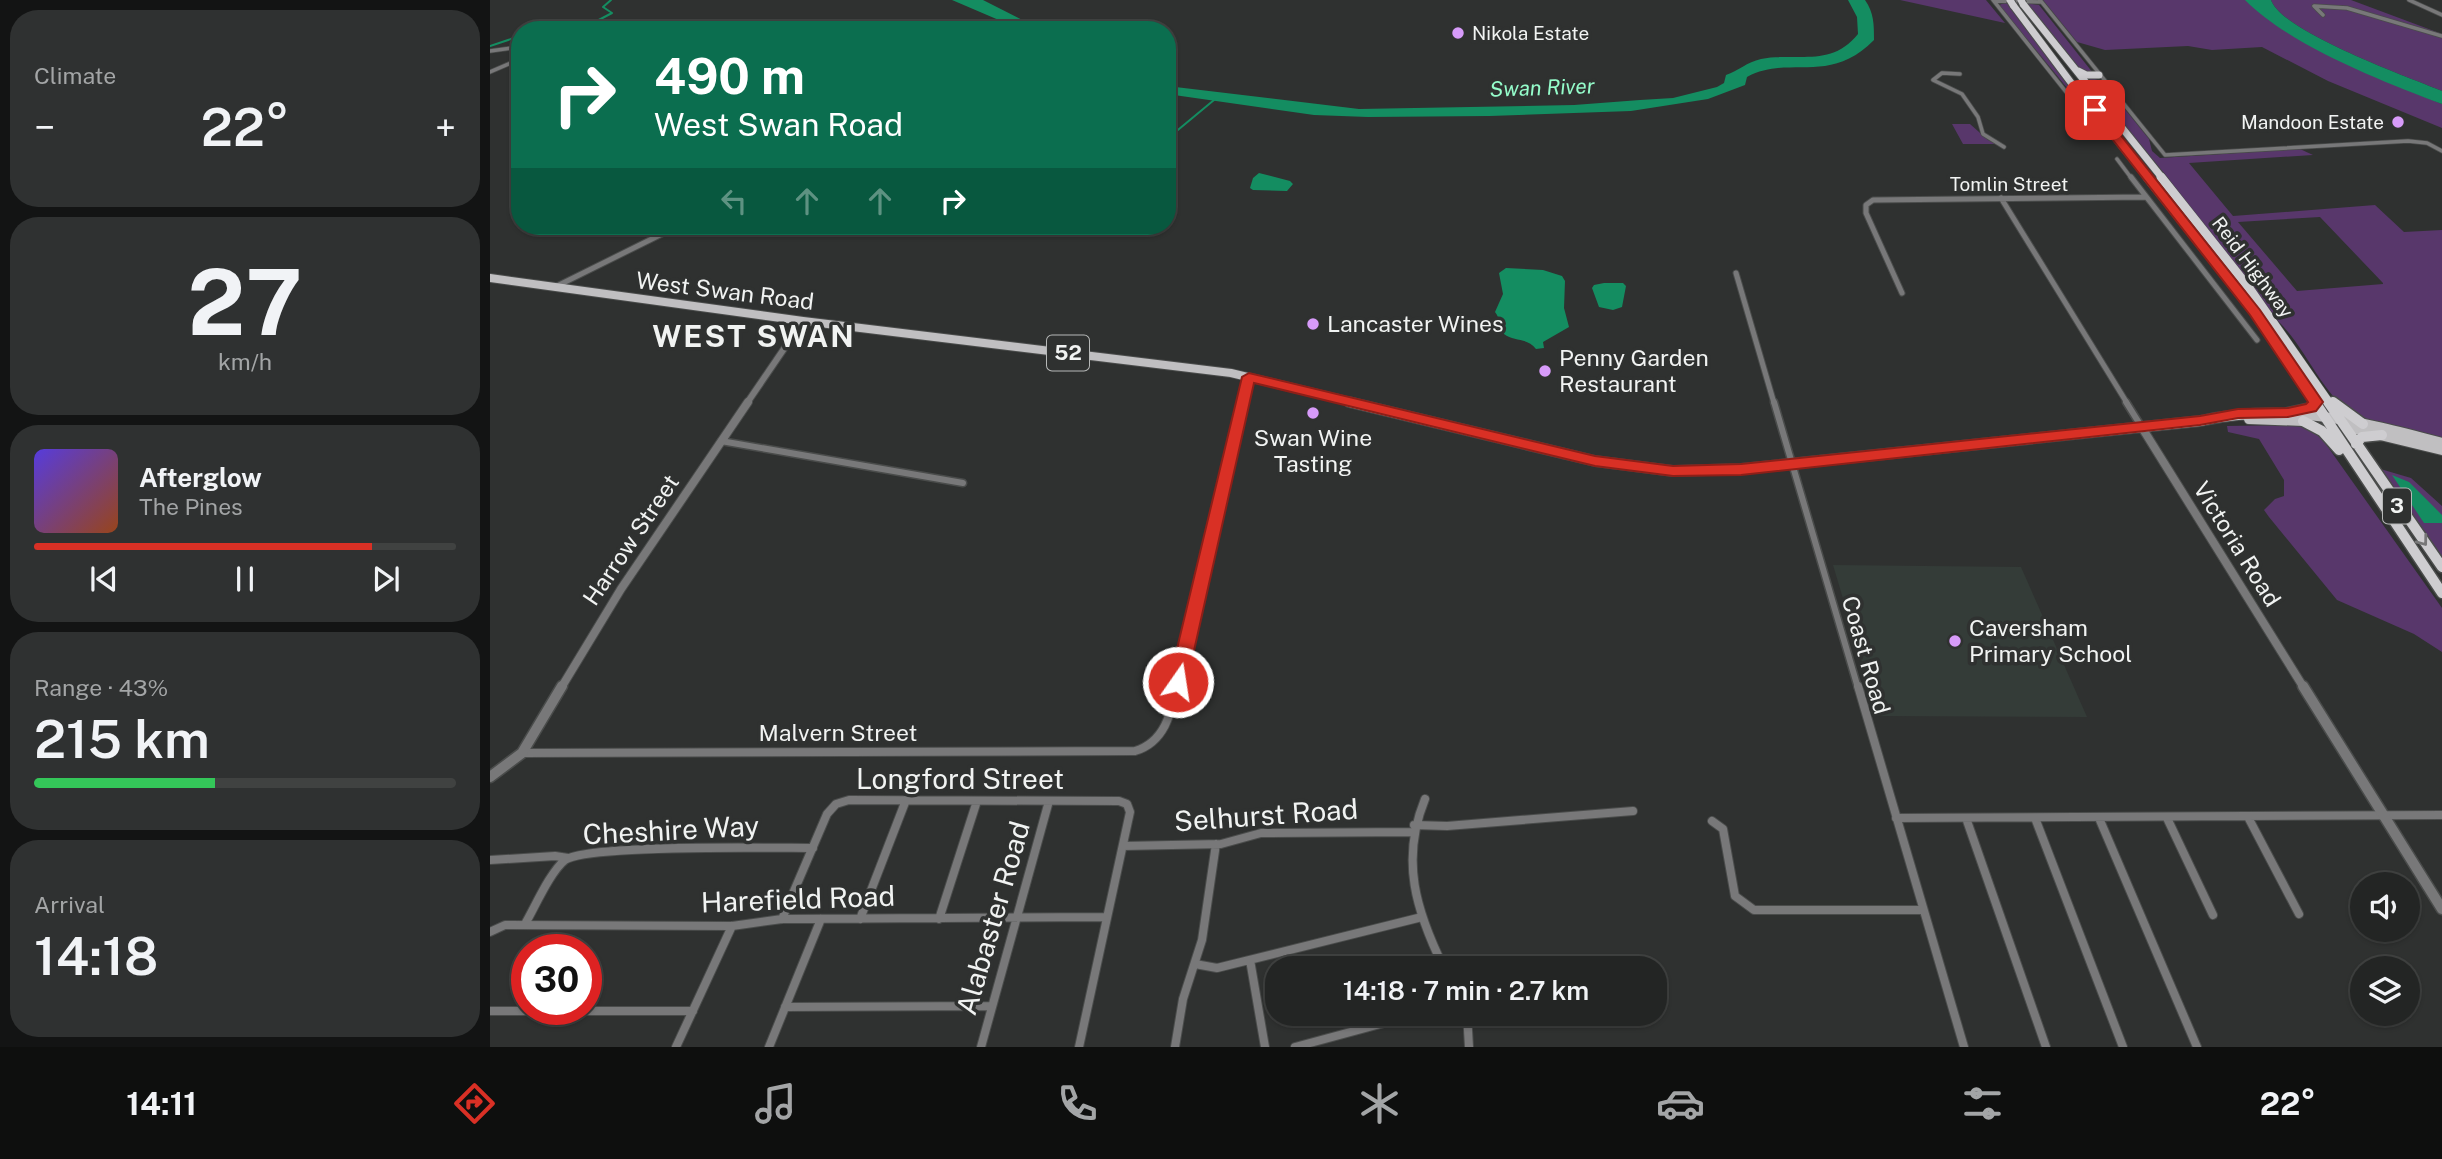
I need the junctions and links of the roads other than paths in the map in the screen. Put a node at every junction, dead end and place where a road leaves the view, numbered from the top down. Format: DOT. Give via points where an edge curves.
graph roads {
  1 [pos="1993,0"];
  2 [pos="2409,0"];
  3 [pos="2041,1"];
  4 [pos="2012,2"];
  5 [pos="2022,2"];
  6 [pos="2323,15"];
  7 [pos="2442,15"];
  8 [pos="2442,36"];
  9 [pos="511,48"];
  10 [pos="490,51"];
  11 [pos="2061,54"];
  12 [pos="511,63"];
  13 [pos="490,72"];
  14 [pos="1960,74"];
  15 [pos="2101,78"];
  16 [pos="2096,98"];
  17 [pos="2095,110"];
  18 [pos="2095,129"];
  19 [pos="2004,147"];
  20 [pos="2126,148"];
  21 [pos="2442,151"];
  22 [pos="2117,159"];
  23 [pos="2146,197"];
  24 [pos="2001,198"];
  25 [pos="660,235"];
  26 [pos="1736,273"];
  27 [pos="490,278"];
  28 [pos="553,288"];
  29 [pos="1902,293"];
  30 [pos="803,321"];
  31 [pos="2258,340"];
  32 [pos="1249,377"];
  33 [pos="2325,396"];
  34 [pos="2316,402"];
  35 [pos="2288,413"];
  36 [pos="2327,420"];
  37 [pos="2200,421"];
  38 [pos="2303,421"];
  39 [pos="2343,423"];
  40 [pos="2363,424"];
  41 [pos="2141,426"];
  42 [pos="2382,435"];
  43 [pos="721,440"];
  44 [pos="2442,443"];
  45 [pos="2356,444"];
  46 [pos="2442,450"];
  47 [pos="2352,461"];
  48 [pos="1792,464"];
  49 [pos="963,483"];
  50 [pos="2442,567"];
  51 [pos="2442,593"];
  52 [pos="522,753"];
  53 [pos="490,777"];
  54 [pos="1425,799"];
  55 [pos="906,800"];
  56 [pos="977,801"];
  57 [pos="1049,801"];
  58 [pos="1633,811"];
  59 [pos="2442,815"];
  60 [pos="2384,816"];
  61 [pos="2248,817"];
  62 [pos="1896,818"];
  63 [pos="1966,818"];
  64 [pos="2035,818"];
  65 [pos="2099,818"];
  66 [pos="2167,818"];
  67 [pos="1712,821"];
  68 [pos="1413,828"];
  69 [pos="1216,844"];
  70 [pos="1123,846"];
  71 [pos="813,848"];
  72 [pos="568,858"];
  73 [pos="490,860"];
  74 [pos="2442,908"];
  75 [pos="1923,910"];
  76 [pos="2299,914"];
  77 [pos="2213,915"];
  78 [pos="1422,916"];
  79 [pos="1106,918"];
  80 [pos="782,919"];
  81 [pos="821,919"];
  82 [pos="860,919"];
  83 [pos="939,919"];
  84 [pos="1016,919"];
  85 [pos="525,924"];
  86 [pos="732,926"];
  87 [pos="491,930"];
  88 [pos="1439,956"];
  89 [pos="1250,960"];
  90 [pos="1195,964"];
  91 [pos="992,1006"];
  92 [pos="785,1007"];
  93 [pos="490,1011"];
  94 [pos="693,1011"];
  95 [pos="1373,1026"];
  96 [pos="1468,1026"];
  97 [pos="676,1047"];
  98 [pos="769,1047"];
  99 [pos="981,1047"];
  100 [pos="1079,1047"];
  101 [pos="1175,1047"];
  102 [pos="1265,1047"];
  103 [pos="1295,1047"];
  104 [pos="1469,1047"];
  105 [pos="1964,1047"];
  106 [pos="2046,1047"];
  107 [pos="2123,1047"];
  108 [pos="2197,1047"];
  1 -- 3 [label="street"];
  1 -- 18 [label="street"];
  2 -- 7 [label="street"];
  3 -- 15 [label="street"];
  4 -- 17 [label="highway, Reid Highway / 3"];
  5 -- 11 [label="highway, Reid Highway / 3"];
  6 -- 8 [label="street" via="2314,6 2347,8"];
  9 -- 10 [label="street"];
  11 -- 15 [label="highway" via="2082,75"];
  11 -- 16 [label="highway, Reid Highway / 3"];
  12 -- 13 [label="street"];
  14 -- 19 [label="street" via="1942,73 1933,80 1962,94 1983,134"];
  15 -- 16 [label="highway" via="2086,79"];
  15 -- 21 [label="street" via="2165,155 2414,141"];
  16 -- 33 [label="highway, Reid Highway / 3" via="2221,250"];
  17 -- 18 [label="highway" via="2102,124"];
  17 -- 20 [label="highway, Reid Highway / 3"];
  18 -- 20 [label="highway" via="2111,134"];
  20 -- 34 [label="highway, Reid Highway / 3" via="2207,249"];
  22 -- 23 [label="street"];
  23 -- 24 [label="street, Tomlin Street"];
  23 -- 31 [label="street"];
  24 -- 29 [label="street, Tomlin Street" via="1873,200 1866,205"];
  24 -- 41 [label="street, Victoria Road"];
  25 -- 28 [label="street"];
  26 -- 48 [label="street, Coast Road"];
  27 -- 28 [label="main road, West Swan Road / 52"];
  28 -- 30 [label="main road, West Swan Road / 52"];
  30 -- 32 [label="main road, West Swan Road / 52"];
  30 -- 43 [label="street, Harrow Street"];
  32 -- 48 [label="main road, West Swan Road / 52" via="1595,461 1673,471"];
  32 -- 52 [label="street, Malvern Street" via="1170,716 1149,748"];
  33 -- 39 [label="highway, Reid Highway / 3"];
  33 -- 40 [label="highway"];
  34 -- 35 [label="highway" via="2311,408"];
  34 -- 36 [label="highway, Reid Highway / 3"];
  35 -- 36 [label="main road, West Swan Road / 52"];
  35 -- 37 [label="main road, West Swan Road / 52" via="2238,413"];
  36 -- 38 [label="main road, West Swan Road / 52"];
  36 -- 39 [label="main road, West Swan Road / 52"];
  36 -- 47 [label="highway, Reid Highway / 3"];
  37 -- 38 [label="main road, West Swan Road / 52"];
  37 -- 41 [label="main road, West Swan Road / 52"];
  38 -- 47 [label="highway" via="2322,431"];
  39 -- 40 [label="main road, West Swan Road / 52"];
  39 -- 42 [label="main road, West Swan Road / 52"];
  39 -- 45 [label="highway, Reid Highway / 3"];
  40 -- 44 [label="main road, West Swan Road / 52"];
  41 -- 48 [label="main road, West Swan Road / 52"];
  41 -- 60 [label="street, Victoria Road"];
  42 -- 45 [label="highway" via="2362,437"];
  42 -- 46 [label="main road, West Swan Road / 52"];
  43 -- 49 [label="street"];
  43 -- 52 [label="street, Harrow Street" via="598,624"];
  45 -- 50 [label="highway, Reid Highway / 3, one-way"];
  47 -- 51 [label="highway, Reid Highway / 3"];
  48 -- 62 [label="street, Coast Road"];
  52 -- 53 [label="street, Harrow Street"];
  54 -- 68 [label="street"];
  55 -- 56 [label="street, Longford Street"];
  55 -- 71 [label="street, Longford Street" via="836,804"];
  55 -- 82 [label="street"];
  56 -- 57 [label="street, Longford Street"];
  56 -- 83 [label="street"];
  57 -- 70 [label="street, Longford Street" via="1127,804 1130,812"];
  57 -- 84 [label="street, Alabaster Road"];
  58 -- 68 [label="street, Selhurst Road"];
  59 -- 60 [label="street"];
  60 -- 61 [label="street"];
  60 -- 74 [label="street, Victoria Road"];
  61 -- 66 [label="street"];
  61 -- 76 [label="street"];
  62 -- 63 [label="street"];
  62 -- 75 [label="street, Coast Road"];
  63 -- 64 [label="street"];
  63 -- 106 [label="street"];
  64 -- 65 [label="street"];
  64 -- 107 [label="street"];
  65 -- 66 [label="street"];
  65 -- 108 [label="street"];
  66 -- 77 [label="street"];
  67 -- 75 [label="street" via="1723,829 1735,896 1754,910"];
  68 -- 69 [label="street, Selhurst Road" via="1261,833"];
  68 -- 78 [label="street" via="1413,879"];
  69 -- 70 [label="street, Selhurst Road"];
  69 -- 90 [label="street"];
  70 -- 79 [label="street"];
  71 -- 72 [label="street, Cheshire Way" via="652,849"];
  71 -- 80 [label="street, Longford Street"];
  72 -- 73 [label="street"];
  72 -- 85 [label="street, Cheshire Way"];
  75 -- 105 [label="street, Coast Road"];
  78 -- 88 [label="street"];
  78 -- 89 [label="street"];
  79 -- 84 [label="street, Harefield Road"];
  79 -- 100 [label="street"];
  80 -- 81 [label="street, Harefield Road"];
  80 -- 86 [label="street, Harefield Road"];
  81 -- 82 [label="street, Harefield Road"];
  81 -- 92 [label="street"];
  82 -- 83 [label="street, Harefield Road"];
  83 -- 84 [label="street, Harefield Road"];
  84 -- 91 [label="street, Alabaster Road"];
  85 -- 86 [label="street, Harefield Road"];
  85 -- 87 [label="street, Harefield Road"];
  86 -- 94 [label="street"];
  89 -- 90 [label="street" via="1217,968"];
  89 -- 102 [label="street"];
  90 -- 101 [label="street"];
  91 -- 92 [label="street"];
  91 -- 99 [label="street, Alabaster Road"];
  92 -- 98 [label="street"];
  93 -- 94 [label="street"];
  94 -- 97 [label="street"];
  95 -- 103 [label="street"];
  96 -- 104 [label="street"];
}
